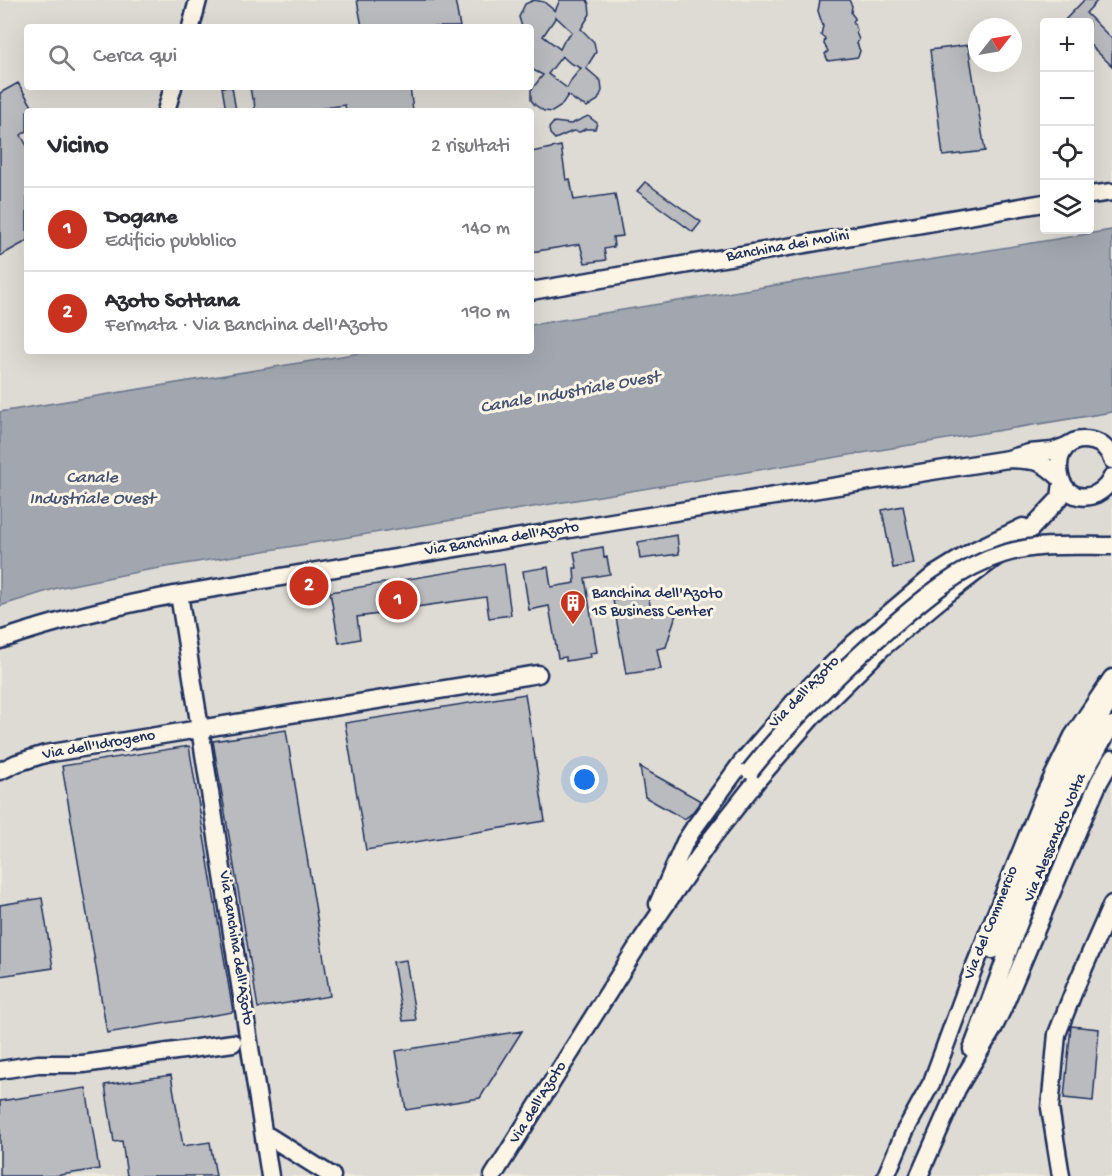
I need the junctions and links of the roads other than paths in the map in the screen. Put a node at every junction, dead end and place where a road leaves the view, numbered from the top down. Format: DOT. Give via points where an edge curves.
graph roads {
  1 [pos="198,0"];
  2 [pos="192,24"];
  3 [pos="172,90"];
  4 [pos="167,108"];
  5 [pos="1112,192"];
  6 [pos="1094,194"];
  7 [pos="1040,204"];
  8 [pos="534,290"];
  9 [pos="1073,444"];
  10 [pos="1105,445"];
  11 [pos="1008,459"];
  12 [pos="1112,460"];
  13 [pos="1111,479"];
  14 [pos="1061,481"];
  15 [pos="1042,517"];
  16 [pos="1112,546"];
  17 [pos="179,594"];
  18 [pos="0,640"];
  19 [pos="538,674"];
  20 [pos="1112,678"];
  21 [pos="1112,699"];
  22 [pos="1112,725"];
  23 [pos="200,728"];
  24 [pos="1112,759"];
  25 [pos="0,771"];
  26 [pos="1112,904"];
  27 [pos="1014,919"];
  28 [pos="642,939"];
  29 [pos="233,1043"];
  30 [pos="0,1070"];
  31 [pos="932,1082"];
  32 [pos="957,1089"];
  33 [pos="265,1134"];
  34 [pos="497,1169"];
  35 [pos="270,1176"];
  36 [pos="332,1176"];
  37 [pos="479,1176"];
  38 [pos="886,1176"];
  39 [pos="920,1176"];
  40 [pos="1061,1176"];
  1 -- 2 [label="street"];
  3 -- 4 [label="street"];
  5 -- 6 [label="street"];
  7 -- 8 [label="street, Banchina dei Molini"];
  9 -- 10 [label="street" via="1081,441"];
  9 -- 11 [label="street"];
  9 -- 14 [label="street, Via dell'Azoto" via="1060,456"];
  10 -- 12 [label="street"];
  11 -- 14 [label="street" via="1040,462"];
  11 -- 17 [label="street, Via Banchina dell'Azoto"];
  13 -- 14 [label="street" via="1104,489 1086,496 1069,490"];
  14 -- 15 [label="street, Via dell'Azoto" via="1060,498"];
  15 -- 28 [label="street, Via dell'Azoto" via="1025,535 905,628 813,716 737,805"];
  15 -- 28 [label="street, Via dell'Azoto" via="934,575 854,643 794,702 742,762 685,842"];
  16 -- 28 [label="street, Via dell'Azoto, bridge" via="1045,546 991,558 964,571 903,617 800,712 750,771 694,847"];
  17 -- 18 [label="street, Via Banchina dell'Azoto"];
  17 -- 23 [label="street, Via Banchina dell'Azoto"];
  19 -- 23 [label="street, Via dell'Idrogeno"];
  20 -- 31 [label="street, Via del Commercio" via="1073,736 1044,795"];
  21 -- 27 [label="street, Via Alessandro Volta" via="1066,775"];
  22 -- 27 [label="street, Via Alessandro Volta" via="1072,795"];
  23 -- 25 [label="street, Via dell'Idrogeno" via="45,754"];
  23 -- 33 [label="street, Via Banchina dell'Azoto"];
  24 -- 32 [label="street" via="1003,1008"];
  26 -- 40 [label="street" via="1057,1034 1050,1108"];
  27 -- 31 [label="street"];
  27 -- 32 [label="street"];
  28 -- 34 [label="street, Via dell'Azoto"];
  29 -- 30 [label="street" via="84,1064 38,1064"];
  31 -- 38 [label="street, Via del Commercio"];
  32 -- 39 [label="street"];
  33 -- 35 [label="street, Via Banchina dell'Azoto"];
  33 -- 36 [label="street"];
  34 -- 37 [label="street"];
}
